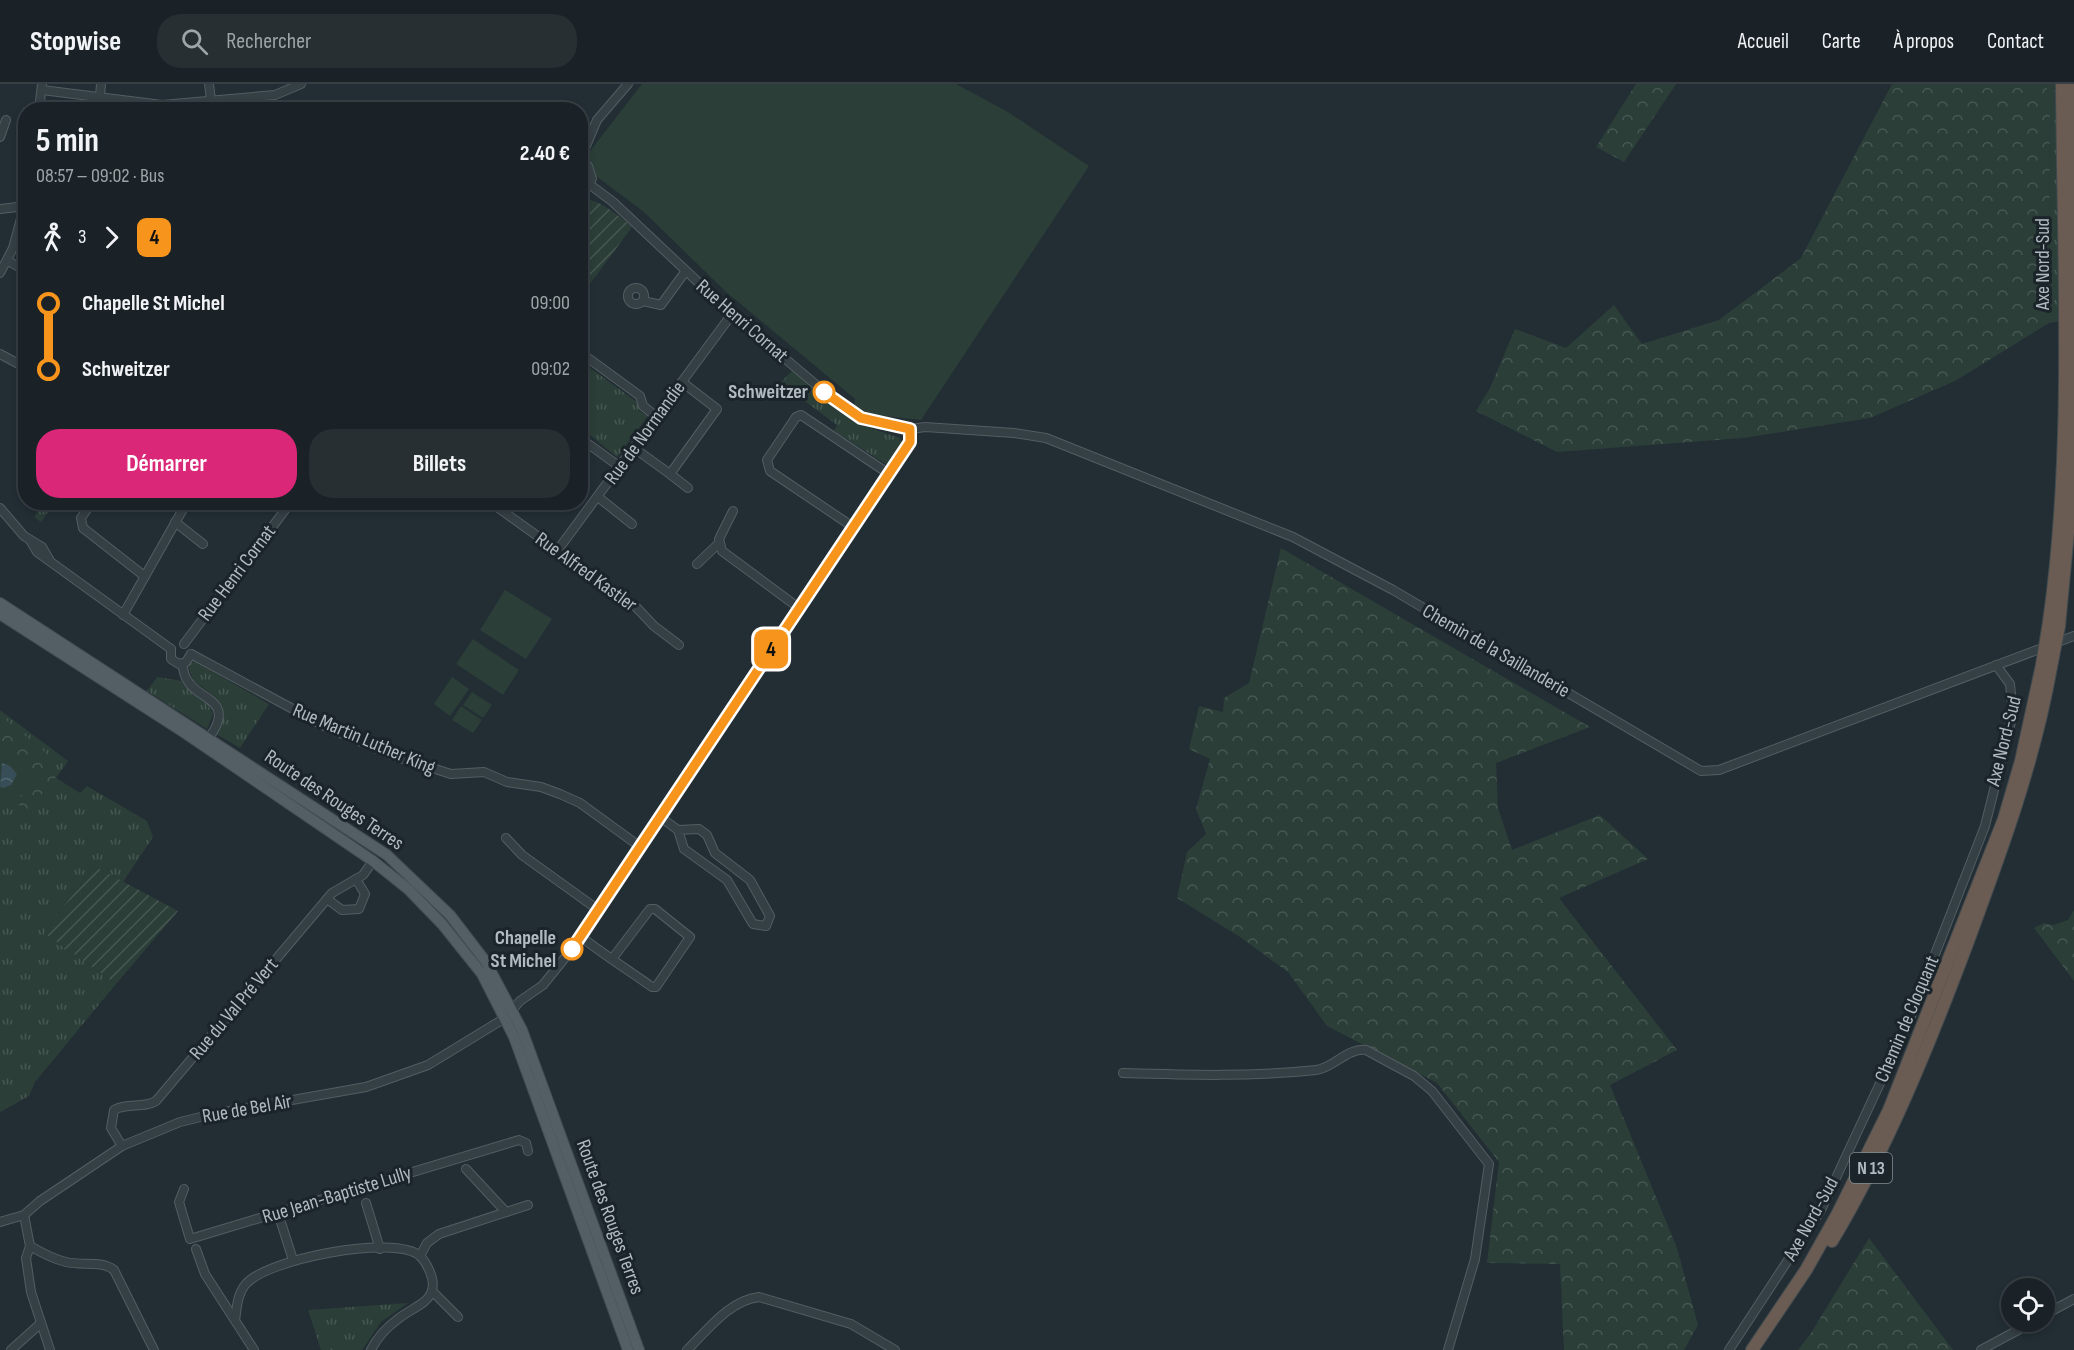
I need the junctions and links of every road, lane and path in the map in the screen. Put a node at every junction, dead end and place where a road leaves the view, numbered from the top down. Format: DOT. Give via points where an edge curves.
graph roads {
  1 [pos="101,84"];
  2 [pos="209,84"];
  3 [pos="301,84"];
  4 [pos="628,84"];
  5 [pos="2062,84"];
  6 [pos="2073,84"];
  7 [pos="42,87"];
  8 [pos="99,96"];
  9 [pos="211,100"];
  10 [pos="40,102"];
  11 [pos="141,102"];
  12 [pos="191,102"];
  13 [pos="6,120"];
  14 [pos="0,137"];
  15 [pos="588,142"];
  16 [pos="588,166"];
  17 [pos="589,184"];
  18 [pos="18,205"];
  19 [pos="0,209"];
  20 [pos="18,227"];
  21 [pos="8,261"];
  22 [pos="18,267"];
  23 [pos="685,272"];
  24 [pos="0,273"];
  25 [pos="643,301"];
  26 [pos="732,314"];
  27 [pos="2074,327"];
  28 [pos="0,354"];
  29 [pos="588,358"];
  30 [pos="18,364"];
  31 [pos="682,382"];
  32 [pos="657,417"];
  33 [pos="910,429"];
  34 [pos="588,444"];
  35 [pos="634,448"];
  36 [pos="620,467"];
  37 [pos="670,474"];
  38 [pos="889,474"];
  39 [pos="688,488"];
  40 [pos="598,497"];
  41 [pos="0,508"];
  42 [pos="86,510"];
  43 [pos="182,510"];
  44 [pos="285,510"];
  45 [pos="501,510"];
  46 [pos="733,511"];
  47 [pos="175,522"];
  48 [pos="632,524"];
  49 [pos="853,527"];
  50 [pos="719,543"];
  51 [pos="203,544"];
  52 [pos="557,551"];
  53 [pos="697,564"];
  54 [pos="143,575"];
  55 [pos="0,603"];
  56 [pos="799,608"];
  57 [pos="0,614"];
  58 [pos="123,615"];
  59 [pos="2054,624"];
  60 [pos="2074,636"];
  61 [pos="184,644"];
  62 [pos="679,645"];
  63 [pos="171,650"];
  64 [pos="191,654"];
  65 [pos="182,664"];
  66 [pos="1996,665"];
  67 [pos="2047,666"];
  68 [pos="206,742"];
  69 [pos="660,817"];
  70 [pos="678,830"];
  71 [pos="506,838"];
  72 [pos="639,846"];
  73 [pos="373,861"];
  74 [pos="356,879"];
  75 [pos="327,899"];
  76 [pos="597,909"];
  77 [pos="580,936"];
  78 [pos="612,959"];
  79 [pos="509,1014"];
  80 [pos="1123,1073"];
  81 [pos="122,1146"];
  82 [pos="528,1150"];
  83 [pos="466,1169"];
  84 [pos="184,1189"];
  85 [pos="366,1203"];
  86 [pos="528,1205"];
  87 [pos="506,1212"];
  88 [pos="278,1213"];
  89 [pos="24,1215"];
  90 [pos="0,1222"];
  91 [pos="30,1246"];
  92 [pos="196,1249"];
  93 [pos="380,1249"];
  94 [pos="420,1256"];
  95 [pos="293,1260"];
  96 [pos="432,1292"];
  97 [pos="2074,1299"];
  98 [pos="2055,1309"];
  99 [pos="458,1317"];
  100 [pos="235,1320"];
  101 [pos="41,1323"];
  102 [pos="2014,1332"];
  103 [pos="11,1350"];
  104 [pos="50,1350"];
  105 [pos="154,1350"];
  106 [pos="254,1350"];
  107 [pos="370,1350"];
  108 [pos="628,1350"];
  109 [pos="639,1350"];
  110 [pos="687,1350"];
  111 [pos="895,1350"];
  112 [pos="1448,1350"];
  113 [pos="1729,1350"];
  114 [pos="1752,1350"];
  115 [pos="1762,1350"];
  116 [pos="1981,1350"];
  1 -- 8 [label="street"];
  2 -- 9 [label="street"];
  3 -- 9 [label="street" via="275,95"];
  4 -- 15 [label="street" via="597,120"];
  5 -- 59 [label="highway, Axe Nord-Sud / N 13" via="2064,448"];
  6 -- 27 [label="highway, Axe Nord-Sud / N 13"];
  7 -- 8 [label="street"];
  7 -- 10 [label="street"];
  8 -- 11 [label="street"];
  9 -- 12 [label="street"];
  13 -- 14 [label="street"];
  16 -- 17 [label="street" via="592,179"];
  17 -- 23 [label="street, Rue Henri Cornat"];
  18 -- 19 [label="street"];
  20 -- 21 [label="street"];
  21 -- 22 [label="street"];
  21 -- 24 [label="street"];
  23 -- 25 [label="street" via="661,305"];
  23 -- 26 [label="street, Rue Henri Cornat"];
  26 -- 31 [label="street, Rue de Normandie"];
  26 -- 33 [label="street, Rue Henri Cornat" via="846,410 878,424"];
  27 -- 59 [label="highway, Axe Nord-Sud / N 13" via="2071,501"];
  28 -- 30 [label="street"];
  29 -- 32 [label="street" via="640,396 643,406"];
  31 -- 32 [label="street, Rue de Normandie"];
  31 -- 37 [label="street" via="717,409"];
  32 -- 35 [label="street, Rue de Normandie"];
  33 -- 38 [label="street, Rue de Bel Air" via="910,442"];
  33 -- 66 [label="street, Chemin de la Saillanderie" via="1014,432 1046,438 1293,537 1701,771 1719,770"];
  34 -- 36 [label="street"];
  35 -- 36 [label="street, Rue de Normandie"];
  35 -- 37 [label="street"];
  36 -- 40 [label="street, Rue de Normandie"];
  37 -- 39 [label="street"];
  38 -- 49 [label="street, Rue de Bel Air"];
  38 -- 49 [label="street" via="801,416 796,417 767,460 770,471"];
  40 -- 48 [label="street"];
  40 -- 52 [label="street, Rue de Normandie"];
  41 -- 58 [label="street" via="37,552"];
  42 -- 54 [label="street" via="81,518 82,528"];
  43 -- 47 [label="street"];
  44 -- 61 [label="street, Rue Henri Cornat"];
  45 -- 52 [label="street, Rue Alfred Kastler"];
  46 -- 50 [label="street"];
  47 -- 51 [label="street"];
  47 -- 54 [label="street"];
  49 -- 56 [label="street, Rue de Bel Air"];
  50 -- 53 [label="street"];
  50 -- 56 [label="street" via="722,551"];
  52 -- 62 [label="street, Rue Alfred Kastler" via="636,607"];
  54 -- 58 [label="street"];
  55 -- 68 [label="main road, Route des Rouges Terres"];
  56 -- 69 [label="street, Rue de Bel Air"];
  57 -- 68 [label="main road, Route des Rouges Terres"];
  58 -- 63 [label="street"];
  59 -- 67 [label="highway, Axe Nord-Sud / N 13, bridge"];
  60 -- 66 [label="street, Chemin de la Saillanderie"];
  61 -- 63 [label="street"];
  61 -- 64 [label="street"];
  63 -- 65 [label="street" via="173,661"];
  64 -- 65 [label="street"];
  64 -- 72 [label="street, Rue Martin Luther King" via="328,728 394,756 451,774 484,772 507,782 560,794 580,803"];
  65 -- 68 [label="street" via="188,681 213,701 217,710 218,718"];
  66 -- 113 [label="street, Chemin de Cloquant" via="2010,684 2013,714 1985,826 1909,1021 1821,1210"];
  67 -- 114 [label="highway, Axe Nord-Sud / N 13" via="2004,819 1889,1110 1838,1215"];
  67 -- 115 [label="highway, Axe Nord-Sud / N 13" via="2034,748 2014,819 1921,1060 1846,1217"];
  68 -- 73 [label="main road, Route des Rouges Terres"];
  68 -- 79 [label="main road, Route des Rouges Terres" via="393,860 469,938 486,962"];
  69 -- 70 [label="street"];
  69 -- 72 [label="street, Rue de Bel Air"];
  70 -- 70 [label="street" via="684,849 730,882 753,924 765,926 770,916 750,880 715,853 707,835 699,829"];
  71 -- 76 [label="street" via="522,855"];
  72 -- 76 [label="street, Rue de Bel Air"];
  73 -- 74 [label="street, Rue du Val Pré Vert"];
  73 -- 79 [label="main road, Route des Rouges Terres" via="416,897 459,944"];
  74 -- 75 [label="street, Rue du Val Pré Vert"];
  74 -- 75 [label="street" via="365,894 359,909 342,910"];
  75 -- 81 [label="street, Rue du Val Pré Vert" via="156,1101 114,1110 111,1128"];
  76 -- 77 [label="street, Rue de Bel Air"];
  77 -- 78 [label="street"];
  77 -- 79 [label="street, Rue de Bel Air" via="543,985"];
  78 -- 78 [label="street" via="646,911 655,909 690,937 656,987"];
  79 -- 81 [label="street, Rue de Bel Air" via="428,1065 389,1081 204,1116"];
  79 -- 108 [label="main road, Route des Rouges Terres"];
  79 -- 109 [label="main road, Route des Rouges Terres" via="531,1053"];
  80 -- 112 [label="street" via="1229,1077 1319,1070 1358,1049 1414,1076 1432,1091 1489,1164 1475,1258"];
  81 -- 89 [label="street, Rue de Bel Air"];
  82 -- 88 [label="street, Rue Jean-Baptiste Lully" via="526,1143 519,1140"];
  83 -- 87 [label="street"];
  84 -- 88 [label="street, Rue Jean-Baptiste Lully" via="179,1202 190,1239"];
  85 -- 93 [label="street"];
  86 -- 87 [label="street"];
  87 -- 94 [label="street" via="433,1237"];
  88 -- 95 [label="street"];
  89 -- 90 [label="street, Rue de Bel Air"];
  89 -- 91 [label="street"];
  91 -- 101 [label="street" via="26,1257 28,1272"];
  91 -- 105 [label="street" via="53,1259 103,1264 114,1270"];
  92 -- 100 [label="street" via="205,1275"];
  93 -- 94 [label="street" via="409,1251"];
  93 -- 95 [label="street"];
  94 -- 96 [label="street" via="432,1277"];
  95 -- 100 [label="street" via="251,1278 241,1292"];
  96 -- 99 [label="street"];
  96 -- 107 [label="street" via="392,1323"];
  97 -- 98 [label="street"];
  100 -- 106 [label="street"];
  101 -- 103 [label="street"];
  101 -- 104 [label="street"];
  102 -- 116 [label="street"];
  110 -- 111 [label="street" via="733,1305 759,1298 851,1324"];
}
